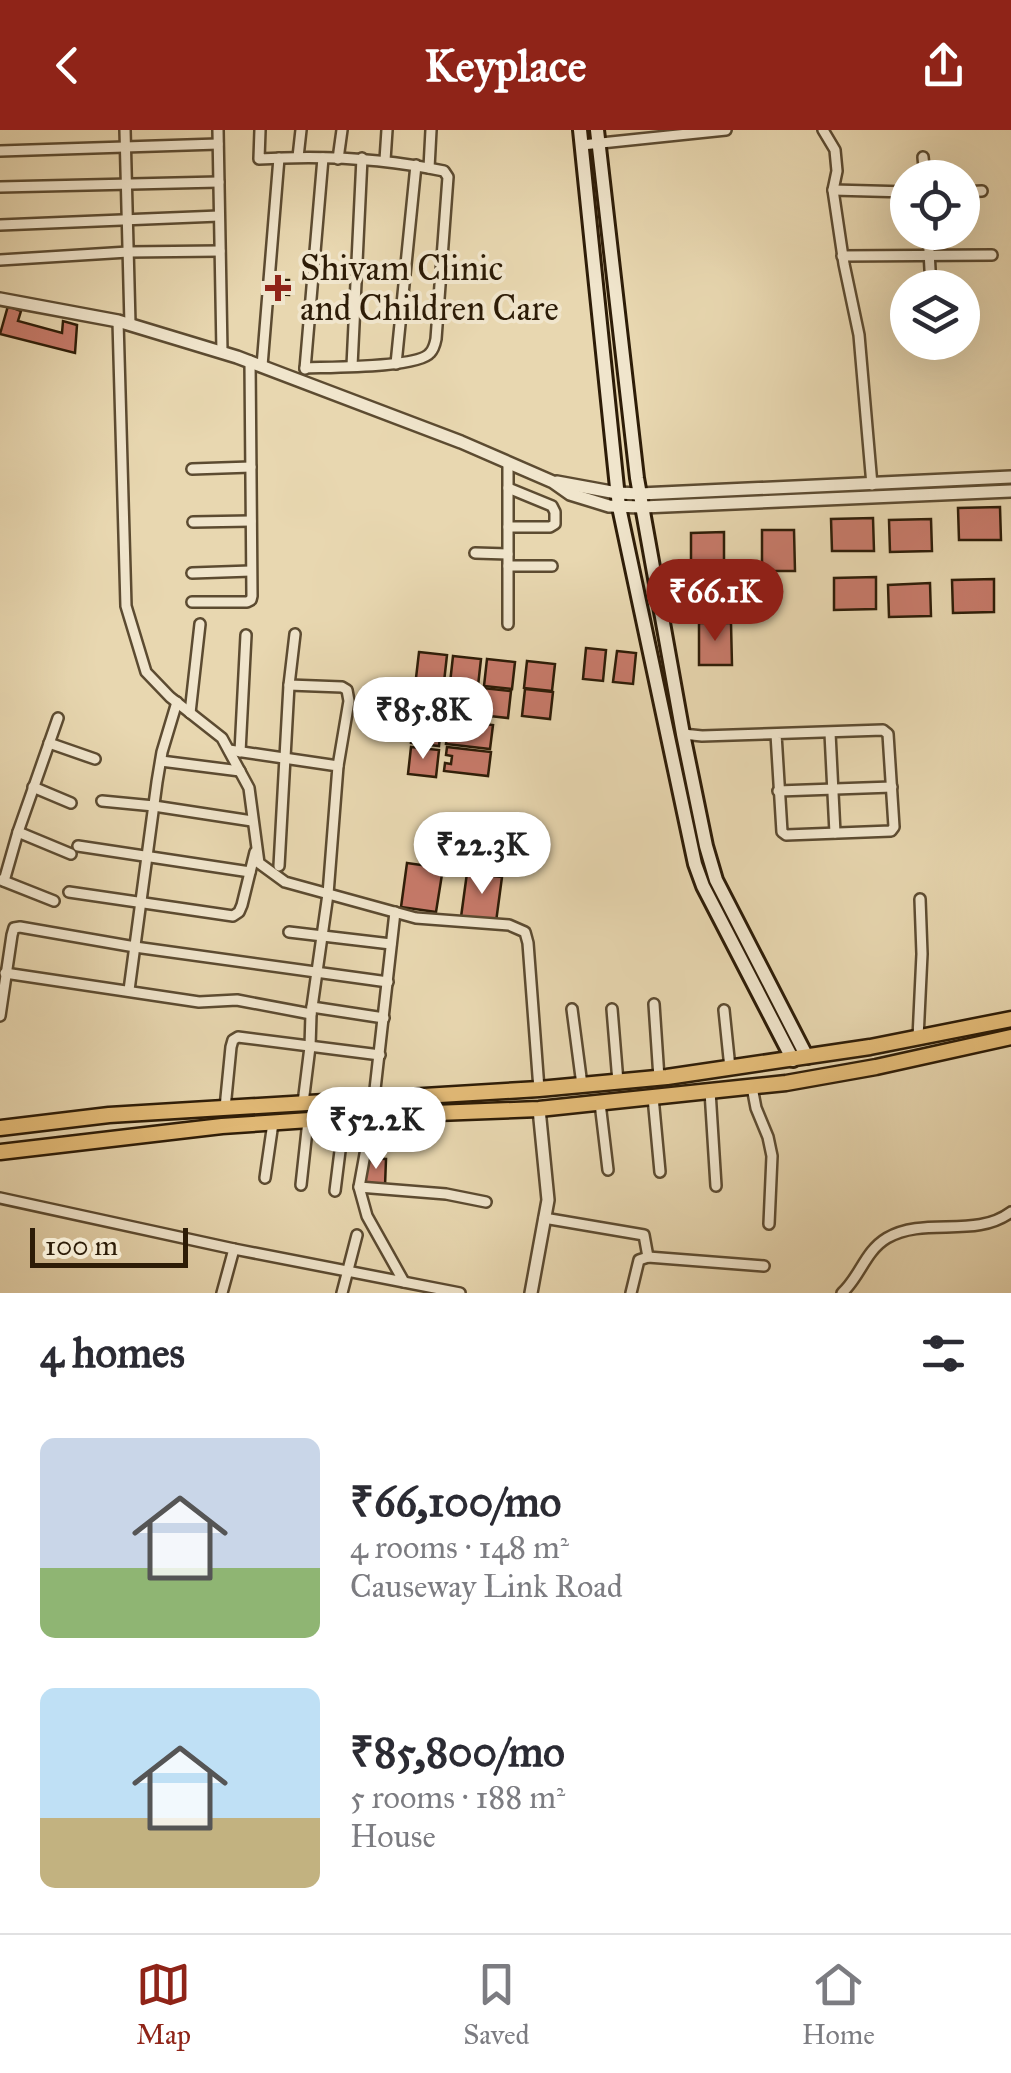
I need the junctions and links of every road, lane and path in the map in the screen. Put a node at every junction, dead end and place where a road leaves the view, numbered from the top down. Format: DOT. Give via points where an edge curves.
graph roads {
  1 [pos="125,130"];
  2 [pos="218,130"];
  3 [pos="260,130"];
  4 [pos="301,130"];
  5 [pos="342,130"];
  6 [pos="387,130"];
  7 [pos="431,130"];
  8 [pos="580,130"];
  9 [pos="726,130"];
  10 [pos="823,130"];
  11 [pos="598,136"];
  12 [pos="218,144"];
  13 [pos="582,145"];
  14 [pos="125,148"];
  15 [pos="0,151"];
  16 [pos="298,157"];
  17 [pos="279,158"];
  18 [pos="323,158"];
  19 [pos="338,158"];
  20 [pos="362,158"];
  21 [pos="384,160"];
  22 [pos="416,166"];
  23 [pos="429,168"];
  24 [pos="219,182"];
  25 [pos="126,184"];
  26 [pos="0,187"];
  27 [pos="833,190"];
  28 [pos="890,192"];
  29 [pos="220,216"];
  30 [pos="127,219"];
  31 [pos="0,225"];
  32 [pos="929,250"];
  33 [pos="220,251"];
  34 [pos="128,252"];
  35 [pos="992,255"];
  36 [pos="842,256"];
  37 [pos="929,257"];
  38 [pos="0,260"];
  39 [pos="930,270"];
  40 [pos="0,298"];
  41 [pos="124,323"];
  42 [pos="222,352"];
  43 [pos="256,364"];
  44 [pos="396,364"];
  45 [pos="352,366"];
  46 [pos="304,375"];
  47 [pos="508,462"];
  48 [pos="251,467"];
  49 [pos="192,468"];
  50 [pos="1011,477"];
  51 [pos="508,488"];
  52 [pos="873,489"];
  53 [pos="1011,491"];
  54 [pos="618,500"];
  55 [pos="642,500"];
  56 [pos="251,521"];
  57 [pos="193,522"];
  58 [pos="508,528"];
  59 [pos="474,553"];
  60 [pos="508,554"];
  61 [pos="508,566"];
  62 [pos="552,566"];
  63 [pos="252,572"];
  64 [pos="192,573"];
  65 [pos="192,602"];
  66 [pos="200,624"];
  67 [pos="508,624"];
  68 [pos="295,634"];
  69 [pos="246,636"];
  70 [pos="289,684"];
  71 [pos="177,702"];
  72 [pos="190,713"];
  73 [pos="58,718"];
  74 [pos="830,733"];
  75 [pos="683,734"];
  76 [pos="776,734"];
  77 [pos="49,742"];
  78 [pos="228,750"];
  79 [pos="240,752"];
  80 [pos="284,758"];
  81 [pos="95,759"];
  82 [pos="161,761"];
  83 [pos="338,766"];
  84 [pos="240,770"];
  85 [pos="892,786"];
  86 [pos="33,787"];
  87 [pos="832,788"];
  88 [pos="778,790"];
  89 [pos="102,801"];
  90 [pos="70,803"];
  91 [pos="154,806"];
  92 [pos="252,821"];
  93 [pos="18,832"];
  94 [pos="834,832"];
  95 [pos="256,849"];
  96 [pos="147,856"];
  97 [pos="278,866"];
  98 [pos="250,872"];
  99 [pos="2,880"];
  100 [pos="68,892"];
  101 [pos="328,894"];
  102 [pos="920,899"];
  103 [pos="54,901"];
  104 [pos="141,904"];
  105 [pos="394,912"];
  106 [pos="290,932"];
  107 [pos="322,934"];
  108 [pos="391,944"];
  109 [pos="135,947"];
  110 [pos="317,972"];
  111 [pos="5,974"];
  112 [pos="388,982"];
  113 [pos="129,990"];
  114 [pos="654,1004"];
  115 [pos="572,1009"];
  116 [pos="612,1009"];
  117 [pos="724,1010"];
  118 [pos="311,1011"];
  119 [pos="0,1012"];
  120 [pos="384,1018"];
  121 [pos="1011,1019"];
  122 [pos="1011,1036"];
  123 [pos="918,1038"];
  124 [pos="310,1047"];
  125 [pos="380,1055"];
  126 [pos="800,1058"];
  127 [pos="730,1068"];
  128 [pos="659,1078"];
  129 [pos="618,1082"];
  130 [pos="582,1085"];
  131 [pos="752,1087"];
  132 [pos="539,1088"];
  133 [pos="710,1091"];
  134 [pos="653,1097"];
  135 [pos="373,1098"];
  136 [pos="303,1103"];
  137 [pos="600,1103"];
  138 [pos="225,1108"];
  139 [pos="540,1109"];
  140 [pos="372,1116"];
  141 [pos="344,1119"];
  142 [pos="308,1121"];
  143 [pos="273,1123"];
  144 [pos="0,1128"];
  145 [pos="0,1152"];
  146 [pos="608,1170"];
  147 [pos="660,1172"];
  148 [pos="265,1178"];
  149 [pos="301,1185"];
  150 [pos="716,1186"];
  151 [pos="359,1188"];
  152 [pos="335,1191"];
  153 [pos="0,1198"];
  154 [pos="486,1202"];
  155 [pos="1011,1212"];
  156 [pos="544,1218"];
  157 [pos="769,1224"];
  158 [pos="357,1235"];
  159 [pos="234,1249"];
  160 [pos="648,1257"];
  161 [pos="764,1266"];
  162 [pos="347,1271"];
  163 [pos="404,1282"];
  164 [pos="222,1293"];
  165 [pos="342,1293"];
  166 [pos="460,1293"];
  167 [pos="531,1293"];
  168 [pos="631,1293"];
  169 [pos="842,1293"];
  1 -- 14 [label="street"];
  2 -- 12 [label="street"];
  3 -- 17 [label="street" via="259,159"];
  4 -- 16 [label="street"];
  5 -- 19 [label="street"];
  6 -- 21 [label="street"];
  7 -- 23 [label="street"];
  8 -- 13 [label="main road"];
  9 -- 11 [label="street"];
  10 -- 27 [label="street" via="835,150"];
  11 -- 13 [label="street"];
  11 -- 55 [label="main road"];
  12 -- 14 [label="street"];
  12 -- 24 [label="street"];
  13 -- 54 [label="main road"];
  14 -- 15 [label="street"];
  14 -- 25 [label="street"];
  16 -- 17 [label="street"];
  16 -- 18 [label="street"];
  17 -- 43 [label="street"];
  18 -- 19 [label="street"];
  18 -- 46 [label="street"];
  19 -- 20 [label="street"];
  20 -- 21 [label="street"];
  20 -- 45 [label="street"];
  21 -- 22 [label="street"];
  22 -- 23 [label="street"];
  22 -- 44 [label="street"];
  23 -- 44 [label="street" via="448,177 436,338 430,355"];
  24 -- 25 [label="street"];
  24 -- 29 [label="street"];
  25 -- 26 [label="street"];
  25 -- 30 [label="street"];
  27 -- 28 [label="street"];
  27 -- 36 [label="street"];
  29 -- 30 [label="street"];
  29 -- 33 [label="street"];
  30 -- 31 [label="street"];
  30 -- 34 [label="street"];
  32 -- 37 [label="street"];
  33 -- 34 [label="street"];
  33 -- 42 [label="street"];
  34 -- 38 [label="street"];
  34 -- 41 [label="street"];
  35 -- 37 [label="street"];
  36 -- 37 [label="street"];
  36 -- 52 [label="street" via="859,335"];
  37 -- 39 [label="street"];
  40 -- 41 [label="street"];
  41 -- 42 [label="street"];
  41 -- 71 [label="street" via="126,606 146,672"];
  42 -- 43 [label="street"];
  43 -- 46 [label="street"];
  43 -- 48 [label="street"];
  44 -- 45 [label="street"];
  45 -- 46 [label="street"];
  46 -- 47 [label="street"];
  47 -- 51 [label="street"];
  47 -- 54 [label="street" via="598,504"];
  48 -- 49 [label="street"];
  48 -- 56 [label="street"];
  50 -- 52 [label="street"];
  51 -- 58 [label="street"];
  51 -- 58 [label="street" via="552,506 555,524"];
  52 -- 53 [label="street"];
  52 -- 55 [label="street"];
  54 -- 55 [label="street"];
  54 -- 126 [label="main road" via="694,864"];
  55 -- 75 [label="main road"];
  56 -- 57 [label="street"];
  56 -- 63 [label="street"];
  58 -- 60 [label="street"];
  59 -- 60 [label="street"];
  60 -- 61 [label="street"];
  61 -- 62 [label="street"];
  61 -- 67 [label="street"];
  63 -- 64 [label="street"];
  63 -- 65 [label="street" via="247,602"];
  66 -- 72 [label="street"];
  68 -- 70 [label="street"];
  69 -- 79 [label="street"];
  70 -- 80 [label="street"];
  70 -- 83 [label="street" via="347,690"];
  71 -- 72 [label="street"];
  71 -- 82 [label="street"];
  72 -- 78 [label="street"];
  73 -- 77 [label="street"];
  74 -- 76 [label="street"];
  74 -- 85 [label="street" via="888,734"];
  74 -- 87 [label="street"];
  75 -- 76 [label="street"];
  75 -- 126 [label="main road" via="716,880"];
  76 -- 88 [label="street"];
  77 -- 81 [label="street"];
  77 -- 86 [label="street"];
  78 -- 79 [label="street"];
  78 -- 84 [label="street"];
  79 -- 80 [label="street"];
  80 -- 83 [label="street"];
  80 -- 97 [label="street"];
  82 -- 84 [label="street"];
  82 -- 91 [label="street"];
  83 -- 101 [label="street"];
  84 -- 92 [label="street"];
  85 -- 87 [label="street"];
  85 -- 94 [label="street" via="891,830"];
  86 -- 90 [label="street"];
  86 -- 93 [label="street"];
  87 -- 88 [label="street"];
  87 -- 94 [label="street"];
  88 -- 94 [label="street" via="786,835"];
  89 -- 91 [label="street"];
  91 -- 92 [label="street"];
  91 -- 96 [label="street"];
  92 -- 95 [label="street"];
  93 -- 96 [label="street" via="74,850"];
  93 -- 99 [label="street"];
  95 -- 98 [label="street"];
  95 -- 101 [label="street" via="259,863 285,882"];
  96 -- 98 [label="street"];
  96 -- 104 [label="street"];
  98 -- 104 [label="street" via="234,916"];
  99 -- 103 [label="street"];
  100 -- 104 [label="street"];
  101 -- 105 [label="street"];
  101 -- 107 [label="street"];
  102 -- 123 [label="street"];
  104 -- 109 [label="street"];
  105 -- 108 [label="street"];
  105 -- 132 [label="street" via="524,932"];
  106 -- 107 [label="street"];
  107 -- 108 [label="street"];
  107 -- 110 [label="street"];
  108 -- 112 [label="street"];
  109 -- 110 [label="street"];
  109 -- 111 [label="street" via="14,928"];
  109 -- 113 [label="street"];
  110 -- 112 [label="street"];
  110 -- 118 [label="street"];
  111 -- 113 [label="street"];
  111 -- 119 [label="street"];
  112 -- 120 [label="street"];
  113 -- 118 [label="street"];
  114 -- 128 [label="street"];
  115 -- 130 [label="street"];
  116 -- 129 [label="street"];
  117 -- 127 [label="street"];
  118 -- 120 [label="street"];
  118 -- 124 [label="street"];
  120 -- 125 [label="street"];
  121 -- 123 [label="main road"];
  122 -- 131 [label="main road" via="876,1068"];
  123 -- 126 [label="main road"];
  124 -- 125 [label="street"];
  124 -- 136 [label="street"];
  124 -- 138 [label="street" via="238,1037 231,1047"];
  125 -- 135 [label="street"];
  126 -- 127 [label="main road"];
  127 -- 128 [label="main road"];
  128 -- 129 [label="main road"];
  129 -- 130 [label="main road"];
  130 -- 132 [label="main road"];
  131 -- 133 [label="main road"];
  131 -- 157 [label="street" via="772,1156"];
  132 -- 135 [label="main road"];
  133 -- 134 [label="main road"];
  133 -- 150 [label="street"];
  134 -- 137 [label="main road"];
  134 -- 147 [label="street"];
  135 -- 136 [label="main road"];
  135 -- 140 [label="street"];
  136 -- 138 [label="main road"];
  137 -- 139 [label="main road"];
  137 -- 146 [label="street"];
  138 -- 144 [label="main road"];
  139 -- 140 [label="main road"];
  139 -- 156 [label="street"];
  140 -- 141 [label="main road"];
  140 -- 151 [label="street"];
  141 -- 142 [label="main road"];
  141 -- 152 [label="street"];
  142 -- 143 [label="main road"];
  142 -- 149 [label="street"];
  143 -- 145 [label="main road"];
  143 -- 148 [label="street"];
  151 -- 154 [label="street"];
  151 -- 163 [label="street"];
  153 -- 159 [label="street"];
  155 -- 169 [label="street" via="999,1221 904,1230 884,1239"];
  156 -- 160 [label="street" via="644,1235"];
  156 -- 167 [label="street"];
  158 -- 162 [label="street"];
  159 -- 162 [label="street"];
  159 -- 164 [label="street"];
  160 -- 161 [label="street"];
  160 -- 168 [label="street" via="639,1260"];
  162 -- 163 [label="street"];
  162 -- 165 [label="street"];
  163 -- 166 [label="street"];
}
